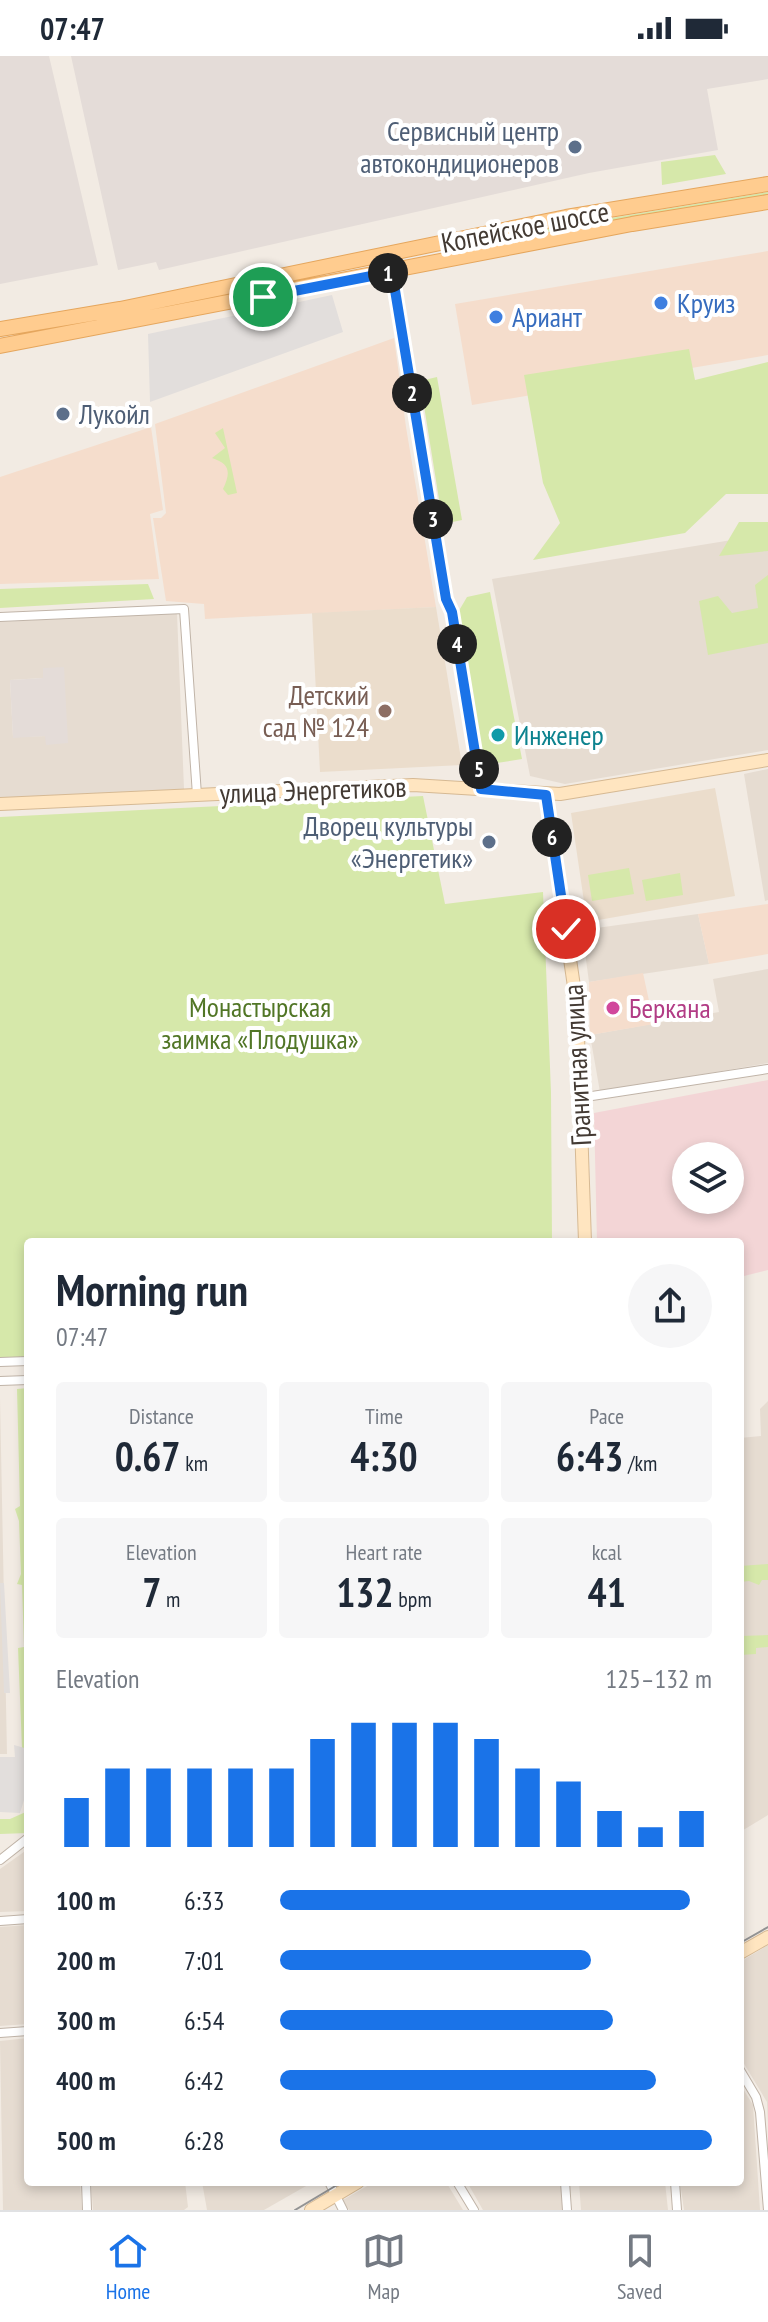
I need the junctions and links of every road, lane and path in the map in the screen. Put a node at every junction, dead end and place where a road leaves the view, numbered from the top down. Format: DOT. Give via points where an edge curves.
graph roads {
  1 [pos="768,184"];
  2 [pos="768,202"];
  3 [pos="389,254"];
  4 [pos="392,272"];
  5 [pos="0,329"];
  6 [pos="0,346"];
  7 [pos="0,617"];
  8 [pos="768,760"];
  9 [pos="481,789"];
  10 [pos="197,795"];
  11 [pos="546,795"];
  12 [pos="0,804"];
  13 [pos="768,1069"];
  14 [pos="579,1098"];
  15 [pos="585,1238"];
  16 [pos="24,1361"];
  17 [pos="0,1362"];
  18 [pos="24,1380"];
  19 [pos="0,1381"];
  20 [pos="24,1841"];
  21 [pos="0,1860"];
  22 [pos="24,1919"];
  23 [pos="0,1921"];
  24 [pos="768,1937"];
  25 [pos="744,1951"];
  26 [pos="24,2031"];
  27 [pos="0,2033"];
  28 [pos="744,2077"];
  29 [pos="86,2186"];
  30 [pos="331,2186"];
  31 [pos="351,2186"];
  32 [pos="459,2186"];
  33 [pos="565,2186"];
  34 [pos="675,2186"];
  35 [pos="335,2196"];
  36 [pos="87,2210"];
  37 [pos="311,2210"];
  38 [pos="343,2210"];
  39 [pos="474,2210"];
  40 [pos="567,2210"];
  41 [pos="677,2210"];
  42 [pos="768,2210"];
  1 -- 3 [label="main road, Копейское шоссе" via="566,217"];
  2 -- 4 [label="main road, Копейское шоссе"];
  3 -- 4 [label="main road"];
  3 -- 5 [label="main road, Копейское шоссе"];
  4 -- 6 [label="main road, Копейское шоссе"];
  4 -- 9 [label="street"];
  7 -- 10 [label="street" via="184,609"];
  8 -- 11 [label="street, улица Энергетиков"];
  9 -- 10 [label="street, улица Энергетиков" via="413,785"];
  9 -- 11 [label="street, улица Энергетиков"];
  10 -- 12 [label="street, улица Энергетиков"];
  11 -- 14 [label="street, Гранитная улица" via="577,1007"];
  13 -- 14 [label="street"];
  14 -- 15 [label="street, Гранитная улица"];
  16 -- 17 [label="street"];
  18 -- 19 [label="street"];
  20 -- 21 [label="street"];
  22 -- 23 [label="street"];
  24 -- 25 [label="street"];
  26 -- 27 [label="street"];
  28 -- 42 [label="street" via="759,2104"];
  29 -- 36 [label="street"];
  30 -- 35 [label="street"];
  31 -- 35 [label="street"];
  32 -- 39 [label="street"];
  33 -- 40 [label="street"];
  34 -- 41 [label="street"];
  35 -- 37 [label="street"];
  35 -- 38 [label="street"];
}
